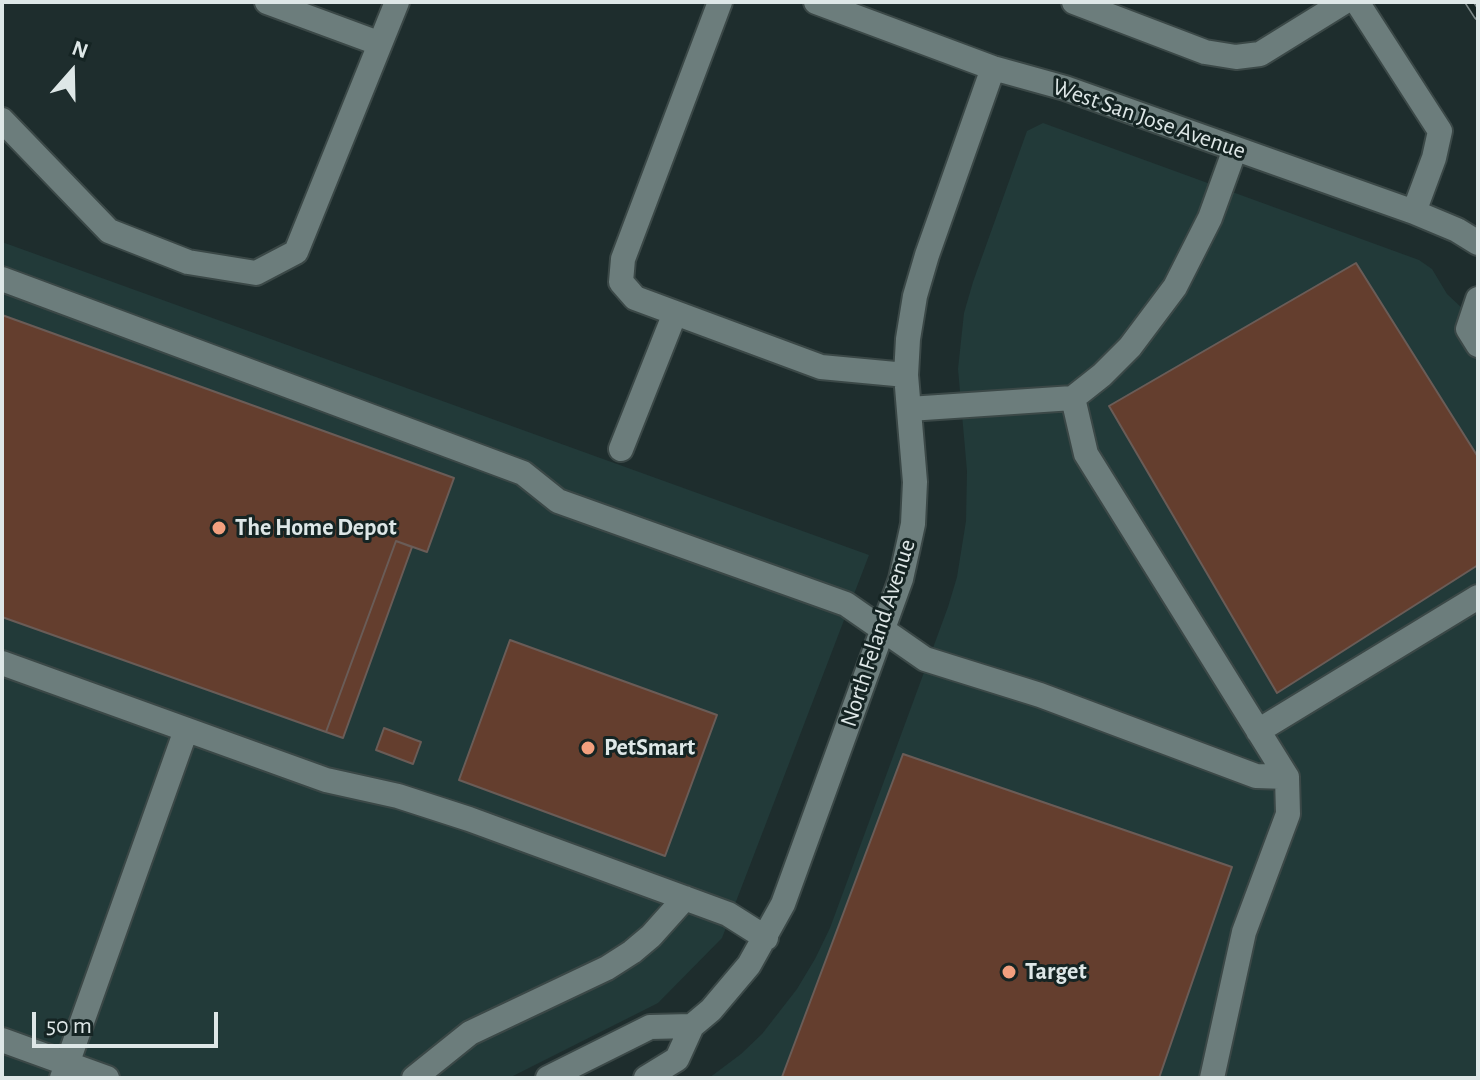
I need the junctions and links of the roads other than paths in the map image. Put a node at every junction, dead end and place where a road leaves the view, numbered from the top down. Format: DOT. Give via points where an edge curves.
graph roads {
  1 [pos="267,2"];
  2 [pos="384,2"];
  3 [pos="397,2"];
  4 [pos="720,2"];
  5 [pos="816,2"];
  6 [pos="1074,2"];
  7 [pos="1344,2"];
  8 [pos="1357,2"];
  9 [pos="378,43"];
  10 [pos="993,68"];
  11 [pos="2,120"];
  12 [pos="1235,149"];
  13 [pos="1414,212"];
  14 [pos="1478,243"];
  15 [pos="2,279"];
  16 [pos="1478,299"];
  17 [pos="675,313"];
  18 [pos="1478,345"];
  19 [pos="906,375"];
  20 [pos="1073,398"];
  21 [pos="909,409"];
  22 [pos="621,449"];
  23 [pos="1478,597"];
  24 [pos="884,629"];
  25 [pos="2,663"];
  26 [pos="186,730"];
  27 [pos="1258,731"];
  28 [pos="1287,777"];
  29 [pos="685,898"];
  30 [pos="766,938"];
  31 [pos="692,1026"];
  32 [pos="2,1040"];
  33 [pos="65,1071"];
  34 [pos="107,1078"];
  35 [pos="414,1078"];
  36 [pos="548,1078"];
  37 [pos="646,1078"];
  38 [pos="1212,1078"];
  1 -- 9 [label="street"];
  2 -- 9 [label="street"];
  3 -- 9 [label="street"];
  4 -- 17 [label="street" via="623,259 621,282 635,298"];
  5 -- 10 [label="street, West San Jose Avenue"];
  6 -- 7 [label="street" via="1205,52 1236,57 1260,54"];
  8 -- 13 [label="street" via="1440,131"];
  9 -- 11 [label="street" via="296,252 256,273 188,262 109,231"];
  10 -- 12 [label="street, West San Jose Avenue"];
  10 -- 19 [label="street, North Feland Avenue" via="915,296"];
  12 -- 13 [label="street, West San Jose Avenue"];
  12 -- 20 [label="street" via="1210,218 1175,287 1130,347"];
  13 -- 14 [label="street, West San Jose Avenue"];
  15 -- 24 [label="street" via="523,473 558,501 846,604"];
  16 -- 18 [label="street" via="1468,329"];
  17 -- 19 [label="street" via="821,367"];
  17 -- 22 [label="street"];
  19 -- 21 [label="street, North Feland Avenue"];
  20 -- 21 [label="street"];
  20 -- 27 [label="street" via="1086,454"];
  21 -- 24 [label="street, North Feland Avenue" via="913,524"];
  23 -- 27 [label="street"];
  24 -- 28 [label="street" via="925,659 1040,695 1256,776"];
  24 -- 30 [label="street, North Feland Avenue"];
  25 -- 26 [label="street"];
  26 -- 29 [label="street" via="326,780 469,819"];
  26 -- 33 [label="street"];
  27 -- 28 [label="street"];
  28 -- 38 [label="street" via="1288,814 1244,932"];
  29 -- 30 [label="street" via="728,914"];
  29 -- 35 [label="street" via="632,952 470,1033"];
  30 -- 31 [label="street, North Feland Avenue" via="731,987"];
  31 -- 36 [label="street" via="650,1027"];
  31 -- 37 [label="street, North Feland Avenue" via="677,1059"];
  32 -- 33 [label="street"];
  33 -- 34 [label="street"];
}
